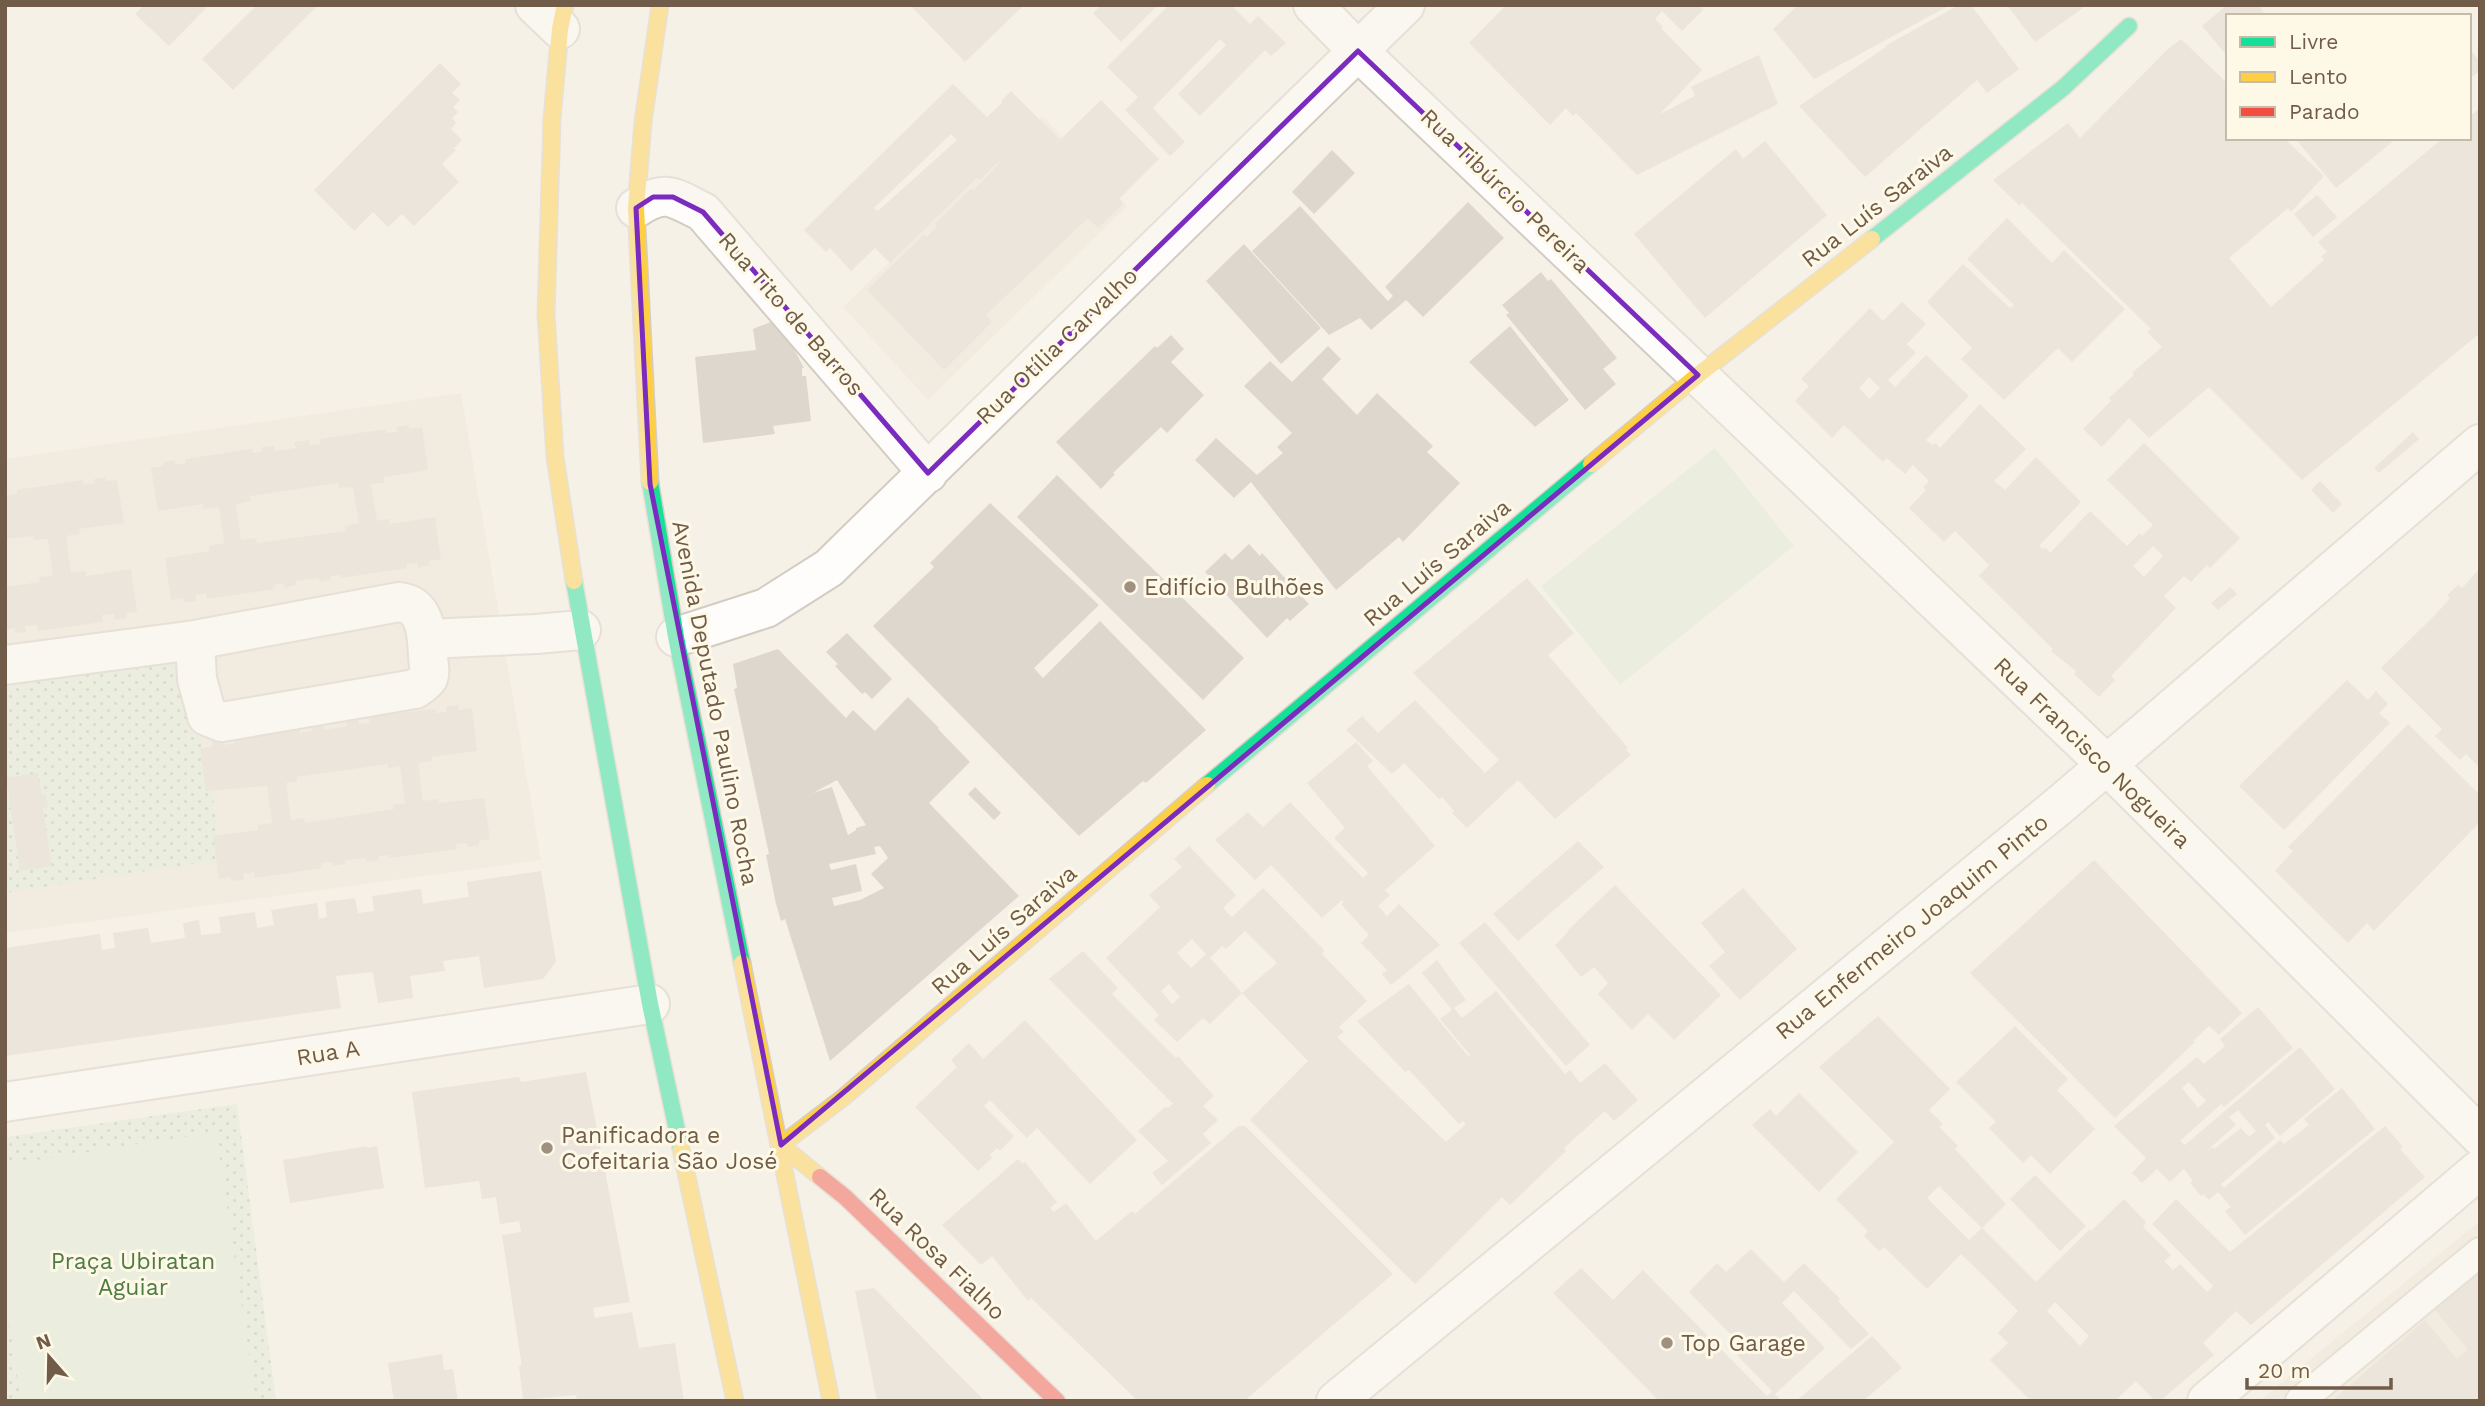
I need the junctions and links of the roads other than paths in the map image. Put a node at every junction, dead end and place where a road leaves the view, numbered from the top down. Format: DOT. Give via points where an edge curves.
graph roads {
  1 [pos="660,5"];
  2 [pos="1314,5"];
  3 [pos="1405,5"];
  4 [pos="553,13"];
  5 [pos="2129,26"];
  6 [pos="1358,51"];
  7 [pos="636,208"];
  8 [pos="1698,375"];
  9 [pos="2480,444"];
  10 [pos="928,472"];
  11 [pos="581,630"];
  12 [pos="676,637"];
  13 [pos="427,639"];
  14 [pos="195,640"];
  15 [pos="5,665"];
  16 [pos="2106,764"];
  17 [pos="650,1004"];
  18 [pos="5,1102"];
  19 [pos="2480,1136"];
  20 [pos="781,1145"];
  21 [pos="2480,1169"];
  22 [pos="2480,1252"];
  23 [pos="735,1401"];
  24 [pos="831,1401"];
  25 [pos="1057,1401"];
  26 [pos="1336,1401"];
  27 [pos="2207,1401"];
  28 [pos="2300,1401"];
  1 -- 7 [label="main road, Avenida Deputado Paulino Rocha"];
  2 -- 6 [label="street, Rua Tibúrcio Pereira"];
  3 -- 6 [label="street, Rua Otília Carvalho"];
  4 -- 11 [label="main road" via="546,314 555,457"];
  5 -- 8 [label="main road, Rua Luís Saraiva" via="2053,97"];
  6 -- 8 [label="street, Rua Tibúrcio Pereira"];
  6 -- 10 [label="street, Rua Otília Carvalho"];
  7 -- 10 [label="street, Rua Tito de Barros" via="653,197 673,197 703,212"];
  7 -- 12 [label="main road, Avenida Deputado Paulino Rocha" via="650,484"];
  8 -- 16 [label="street, Rua Francisco Nogueira"];
  8 -- 20 [label="main road, Rua Luís Saraiva" via="844,1097"];
  9 -- 16 [label="street, Rua Enfermeiro Joaquim Pinto"];
  10 -- 12 [label="street, Rua Otília Carvalho" via="829,568 766,608"];
  11 -- 13 [label="street"];
  11 -- 17 [label="main road"];
  12 -- 20 [label="main road, Avenida Deputado Paulino Rocha"];
  13 -- 14 [label="street" via="418,612 399,602"];
  13 -- 14 [label="street" via="428,678 415,689 222,722 207,716 201,700"];
  14 -- 15 [label="street"];
  16 -- 19 [label="street, Rua Francisco Nogueira"];
  16 -- 26 [label="street, Rua Enfermeiro Joaquim Pinto"];
  17 -- 18 [label="street, Rua A"];
  17 -- 23 [label="main road"];
  20 -- 24 [label="main road, Avenida Deputado Paulino Rocha"];
  20 -- 25 [label="main road, Rua Rosa Fialho" via="845,1197"];
  21 -- 27 [label="street"];
  22 -- 28 [label="lane"];
}
